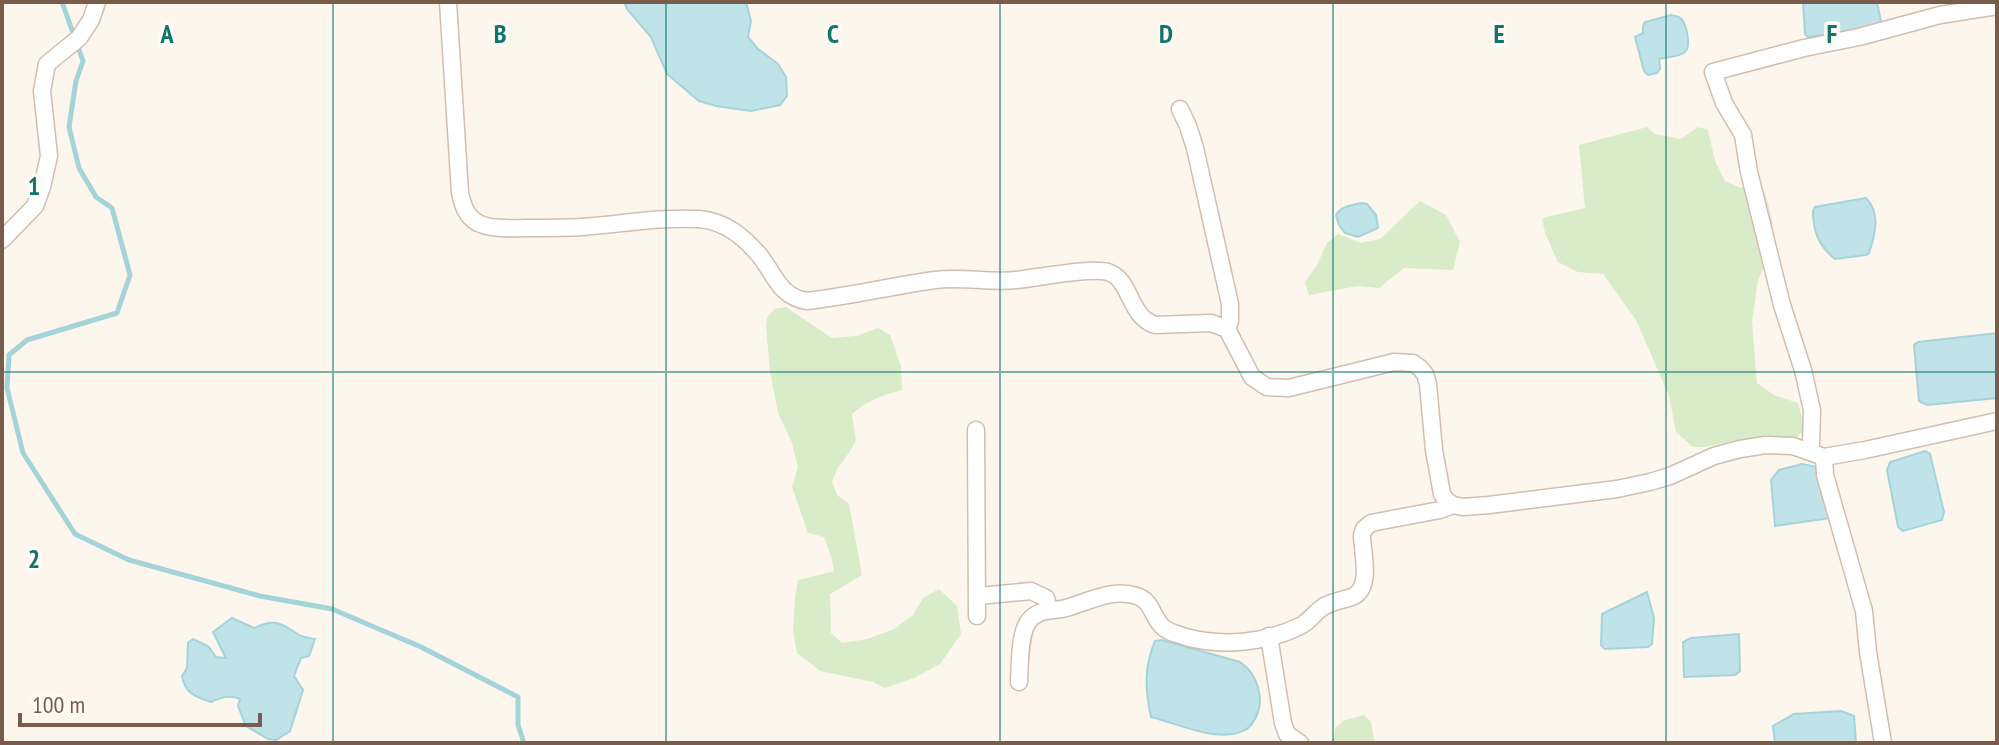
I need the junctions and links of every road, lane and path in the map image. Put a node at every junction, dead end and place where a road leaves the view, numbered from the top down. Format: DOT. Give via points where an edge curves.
graph roads {
  1 [pos="97,2"];
  2 [pos="448,2"];
  3 [pos="1997,6"];
  4 [pos="1180,109"];
  5 [pos="2,240"];
  6 [pos="1227,329"];
  7 [pos="1997,421"];
  8 [pos="976,430"];
  9 [pos="1816,454"];
  10 [pos="1453,505"];
  11 [pos="978,596"];
  12 [pos="1049,609"];
  13 [pos="977,616"];
  14 [pos="1269,636"];
  15 [pos="1019,682"];
  16 [pos="1300,743"];
  17 [pos="1883,743"];
  1 -- 5 [label="street" via="79,38 47,64 42,91 49,156 42,187 35,206"];
  2 -- 6 [label="street" via="460,193 467,215 483,225 552,228 643,219 716,221 741,236 790,296 807,301 937,279 1011,281 1103,271 1122,283 1148,323 1211,323"];
  3 -- 9 [label="street" via="1940,15 1713,72 1743,135 1782,305 1803,370"];
  4 -- 6 [label="street" via="1195,148 1230,304"];
  6 -- 10 [label="street" via="1252,377 1267,387 1289,388 1394,362 1420,368 1428,384 1442,494"];
  7 -- 9 [label="street" via="1865,450"];
  8 -- 11 [label="street"];
  9 -- 10 [label="street" via="1766,445 1714,456 1670,476 1617,489"];
  9 -- 17 [label="street" via="1864,611"];
  10 -- 14 [label="street" via="1371,523 1362,535 1361,591 1324,606 1303,625"];
  11 -- 12 [label="street" via="1031,591 1046,598"];
  11 -- 13 [label="street"];
  12 -- 14 [label="street" via="1119,593 1148,602 1158,623 1180,635 1217,643"];
  12 -- 15 [label="street" via="1037,612 1026,624"];
  14 -- 16 [label="street" via="1283,723 1287,734"];
}
